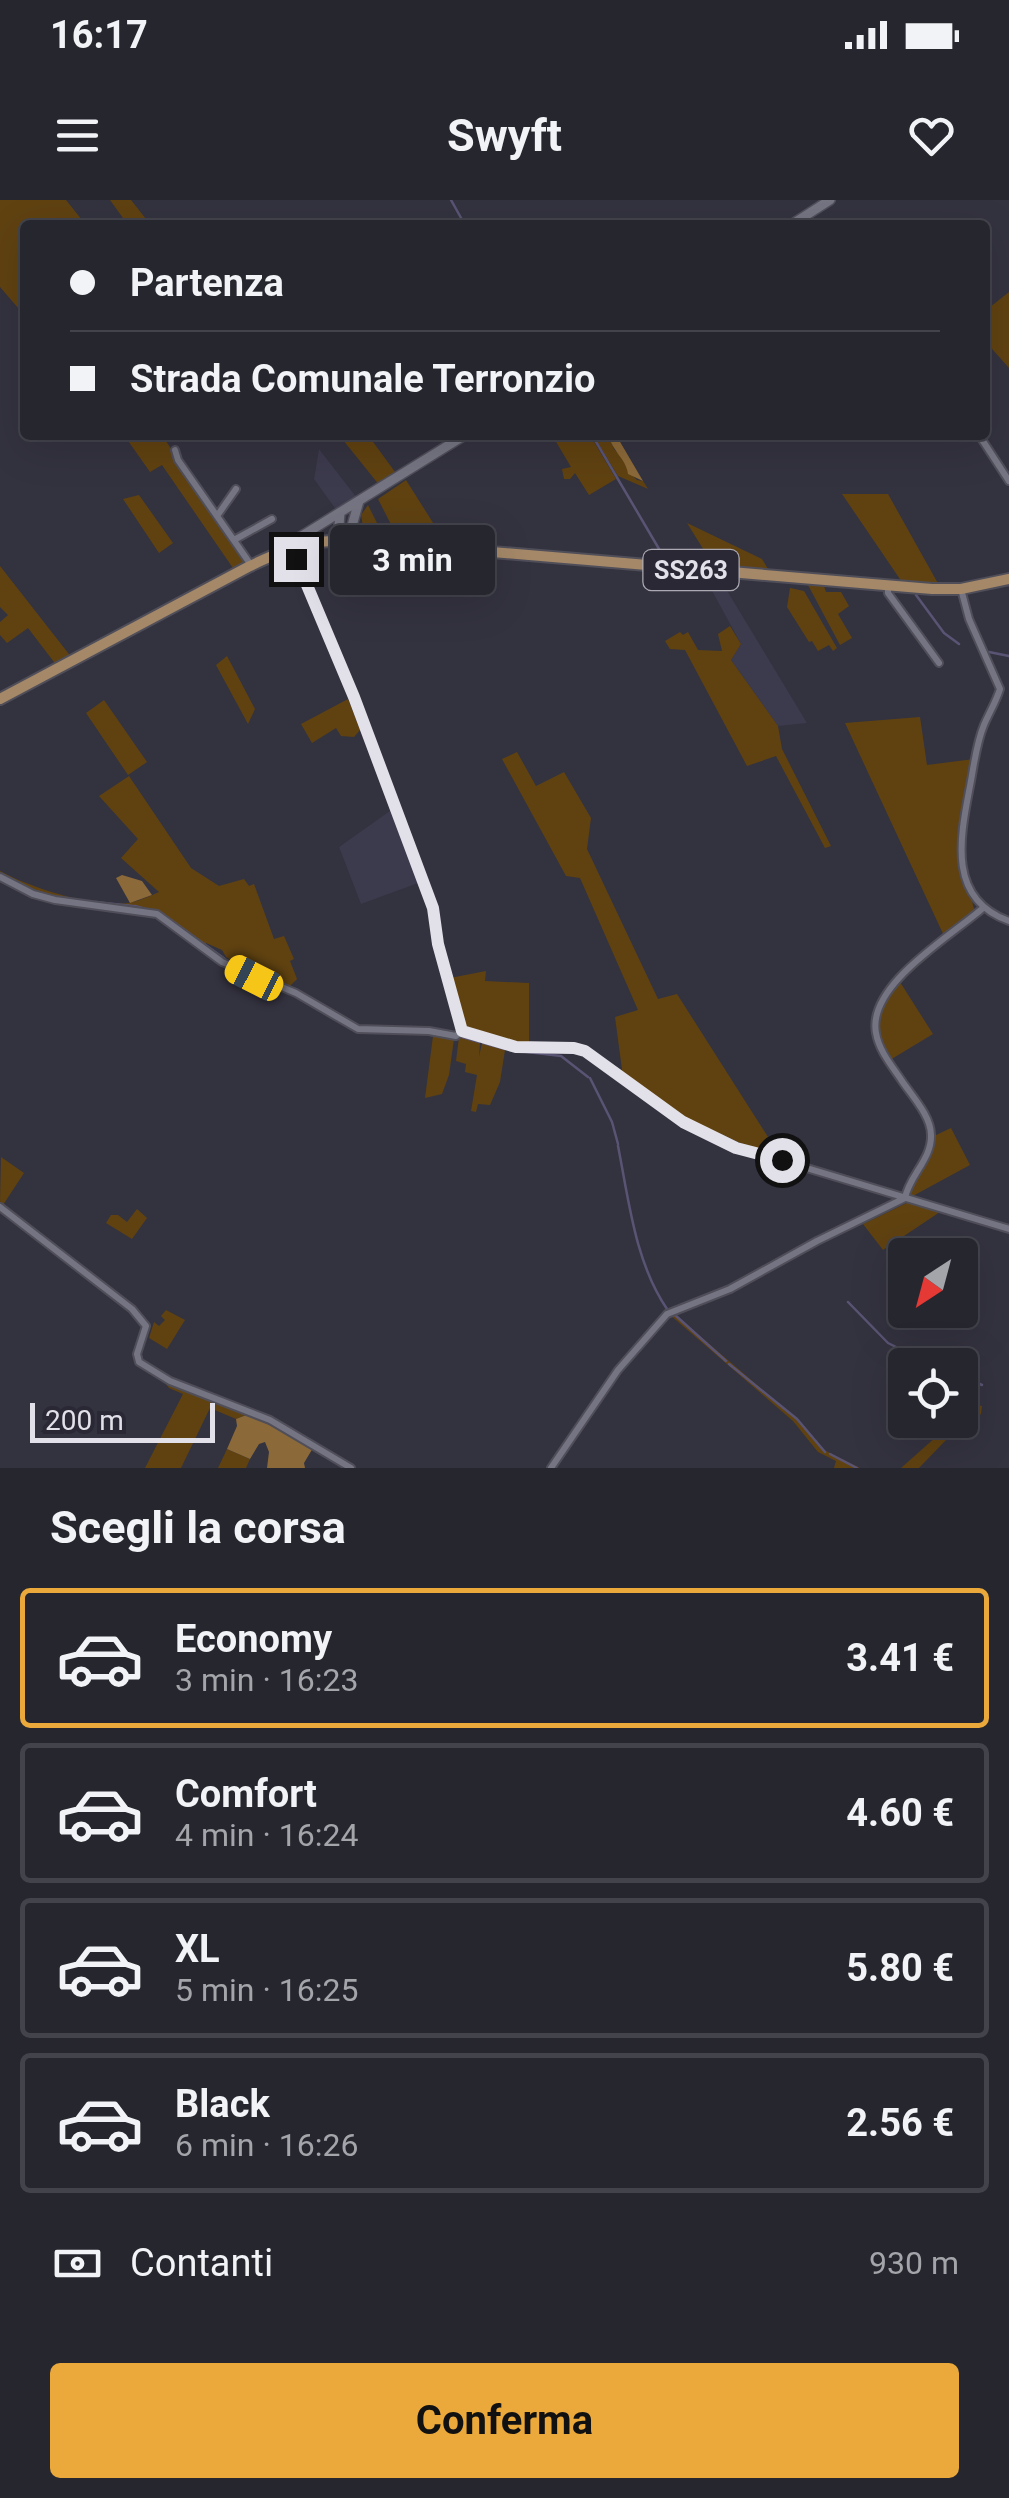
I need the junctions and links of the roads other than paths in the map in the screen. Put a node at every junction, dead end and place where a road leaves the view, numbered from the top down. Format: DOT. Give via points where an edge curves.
graph roads {
  1 [pos="830,200"];
  2 [pos="799,220"];
  3 [pos="456,440"];
  4 [pos="982,440"];
  5 [pos="174,450"];
  6 [pos="1009,481"];
  7 [pos="236,490"];
  8 [pos="359,501"];
  9 [pos="340,513"];
  10 [pos="217,516"];
  11 [pos="272,519"];
  12 [pos="354,523"];
  13 [pos="234,540"];
  14 [pos="348,540"];
  15 [pos="373,542"];
  16 [pos="290,546"];
  17 [pos="251,566"];
  18 [pos="1009,578"];
  19 [pos="888,586"];
  20 [pos="961,589"];
  21 [pos="939,663"];
  22 [pos="0,699"];
  23 [pos="0,877"];
  24 [pos="983,908"];
  25 [pos="1009,921"];
  26 [pos="462,1031"];
  27 [pos="905,1198"];
  28 [pos="0,1207"];
  29 [pos="1009,1229"];
  30 [pos="351,1468"];
  31 [pos="552,1468"];
  1 -- 2 [label="street"];
  3 -- 8 [label="street"];
  4 -- 6 [label="street"];
  5 -- 10 [label="street"];
  7 -- 10 [label="street"];
  8 -- 9 [label="street"];
  8 -- 12 [label="street"];
  9 -- 14 [label="street"];
  9 -- 16 [label="street"];
  10 -- 13 [label="street"];
  11 -- 13 [label="street"];
  12 -- 14 [label="street"];
  12 -- 15 [label="street"];
  13 -- 17 [label="street"];
  14 -- 15 [label="main road, SS263"];
  14 -- 16 [label="main road, SS263"];
  15 -- 19 [label="main road, SS263"];
  16 -- 17 [label="main road, SS263"];
  16 -- 26 [label="street" via="433,908"];
  17 -- 22 [label="main road, SS263"];
  18 -- 20 [label="main road, SS263"];
  19 -- 20 [label="main road, SS263"];
  19 -- 21 [label="street"];
  20 -- 24 [label="street" via="1000,689 983,727 961,835 962,866"];
  23 -- 26 [label="street" via="55,900 156,914 222,962 358,1029 456,1036"];
  24 -- 25 [label="street"];
  24 -- 27 [label="street" via="900,978 876,1013 881,1048 931,1131 930,1148"];
  26 -- 27 [label="street" via="516,1047 585,1051 705,1134"];
  27 -- 29 [label="street"];
  27 -- 31 [label="street" via="667,1314 618,1370"];
  28 -- 30 [label="street" via="132,1309 146,1326 139,1362 270,1420"];
}
